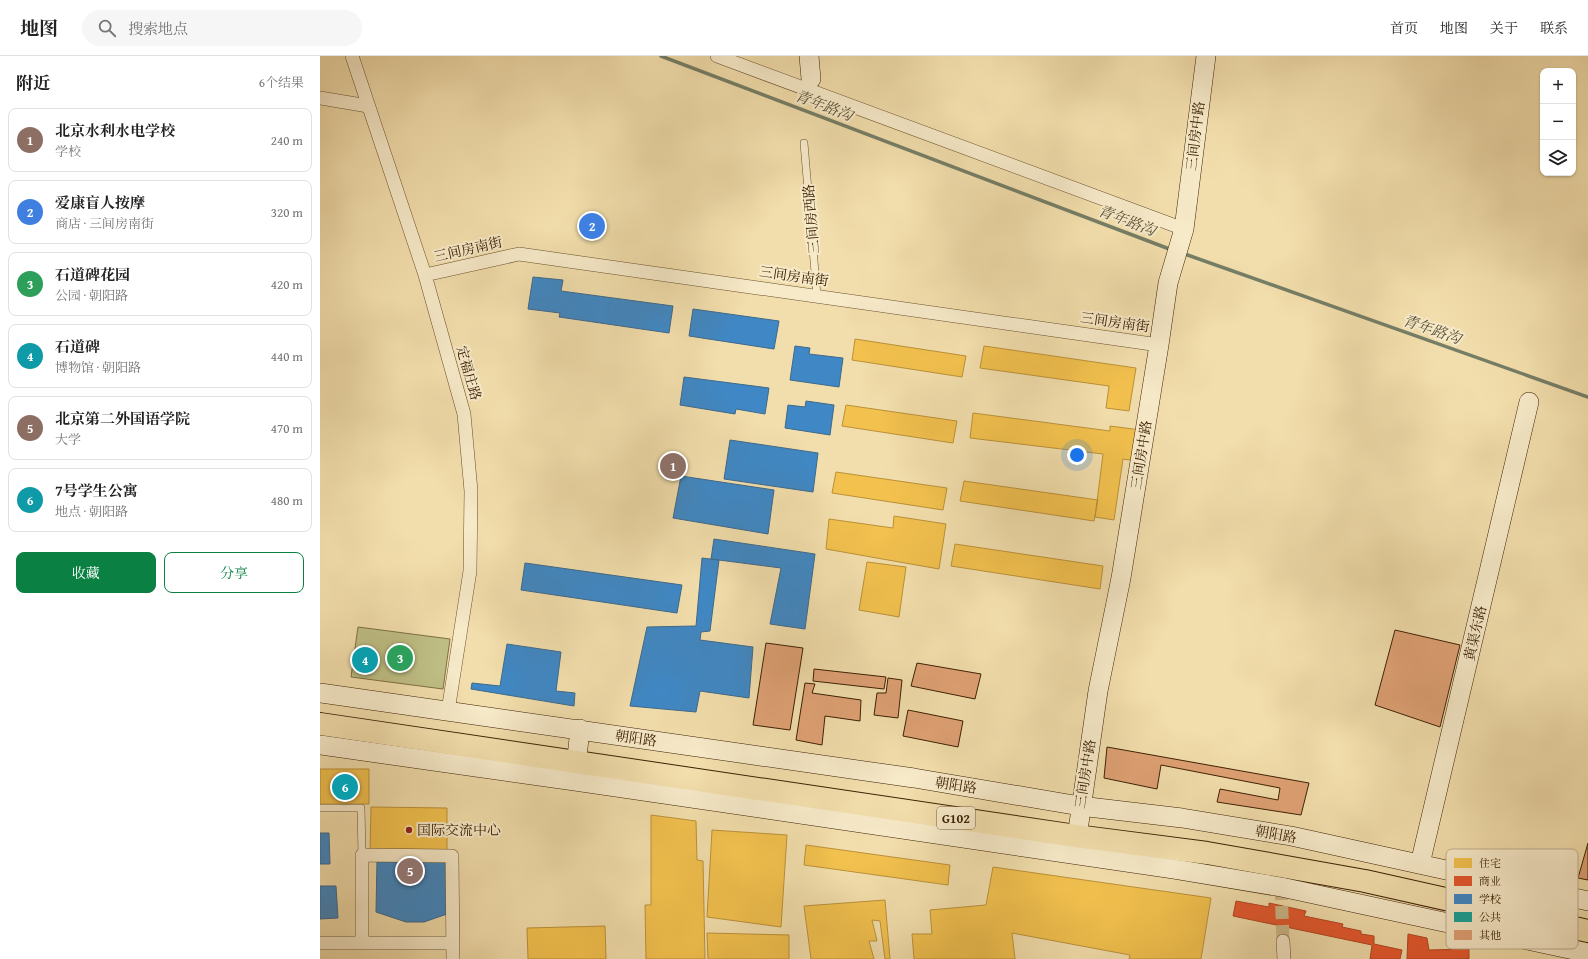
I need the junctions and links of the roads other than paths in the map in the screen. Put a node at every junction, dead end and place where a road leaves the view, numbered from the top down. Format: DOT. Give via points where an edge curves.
graph roads {
  1 [pos="352,56"];
  2 [pos="717,56"];
  3 [pos="808,56"];
  4 [pos="1206,56"];
  5 [pos="811,79"];
  6 [pos="320,98"];
  7 [pos="368,106"];
  8 [pos="804,143"];
  9 [pos="1183,232"];
  10 [pos="425,275"];
  11 [pos="817,296"];
  12 [pos="1159,345"];
  13 [pos="1529,402"];
  14 [pos="320,693"];
  15 [pos="448,711"];
  16 [pos="320,713"];
  17 [pos="320,724"];
  18 [pos="580,729"];
  19 [pos="320,745"];
  20 [pos="576,765"];
  21 [pos="320,808"];
  22 [pos="1077,830"];
  23 [pos="362,856"];
  24 [pos="1420,864"];
  25 [pos="1446,870"];
  26 [pos="1446,887"];
  27 [pos="1578,899"];
  28 [pos="1446,900"];
  29 [pos="1588,901"];
  30 [pos="1578,917"];
  31 [pos="1588,919"];
  32 [pos="1446,922"];
  33 [pos="1578,929"];
  34 [pos="1588,931"];
  35 [pos="1283,941"];
  36 [pos="320,943"];
  37 [pos="362,943"];
  38 [pos="453,943"];
  39 [pos="1569,949"];
  40 [pos="1588,953"];
  41 [pos="453,959"];
  42 [pos="1284,959"];
  1 -- 7 [label="street, 定福庄路"];
  2 -- 9 [label="street"];
  3 -- 5 [label="street"];
  4 -- 9 [label="street, 三间房中路"];
  6 -- 7 [label="street"];
  7 -- 10 [label="street, 定福庄路"];
  8 -- 11 [label="lane, 三间房西路"];
  9 -- 12 [label="street, 三间房中路" via="1170,272"];
  10 -- 11 [label="street, 三间房南街" via="519,254"];
  10 -- 15 [label="street, 定福庄路" via="464,414 471,491 470,572"];
  11 -- 12 [label="street, 三间房南街"];
  12 -- 22 [label="street, 三间房中路" via="1121,578 1098,691"];
  13 -- 24 [label="street, 黄渠东路"];
  14 -- 15 [label="street, 朝阳路"];
  15 -- 18 [label="street, 朝阳路"];
  16 -- 20 [label="highway, 朝阳路 / G102"];
  17 -- 20 [label="highway, 朝阳路 / G102"];
  18 -- 20 [label="street"];
  18 -- 22 [label="street, 朝阳路" via="914,778"];
  19 -- 20 [label="street, 朝阳路"];
  20 -- 22 [label="highway, 朝阳路 / G102"];
  21 -- 23 [label="lane" via="361,808"];
  22 -- 24 [label="street, 朝阳路" via="1182,818"];
  22 -- 26 [label="highway, 朝阳路 / G102" via="1209,841 1360,868"];
  22 -- 28 [label="highway, 朝阳路 / G102" via="1358,880"];
  22 -- 32 [label="street, 朝阳路" via="1174,869 1282,887"];
  23 -- 37 [label="street"];
  23 -- 38 [label="street" via="452,856"];
  24 -- 25 [label="street, 朝阳路"];
  27 -- 29 [label="street, 朝阳路"];
  30 -- 31 [label="highway, 朝阳路 / G102"];
  33 -- 34 [label="highway, 朝阳路 / G102"];
  35 -- 42 [label="street"];
  36 -- 37 [label="street"];
  37 -- 38 [label="street"];
  38 -- 41 [label="street"];
  39 -- 40 [label="street, 朝阳路"];
}
